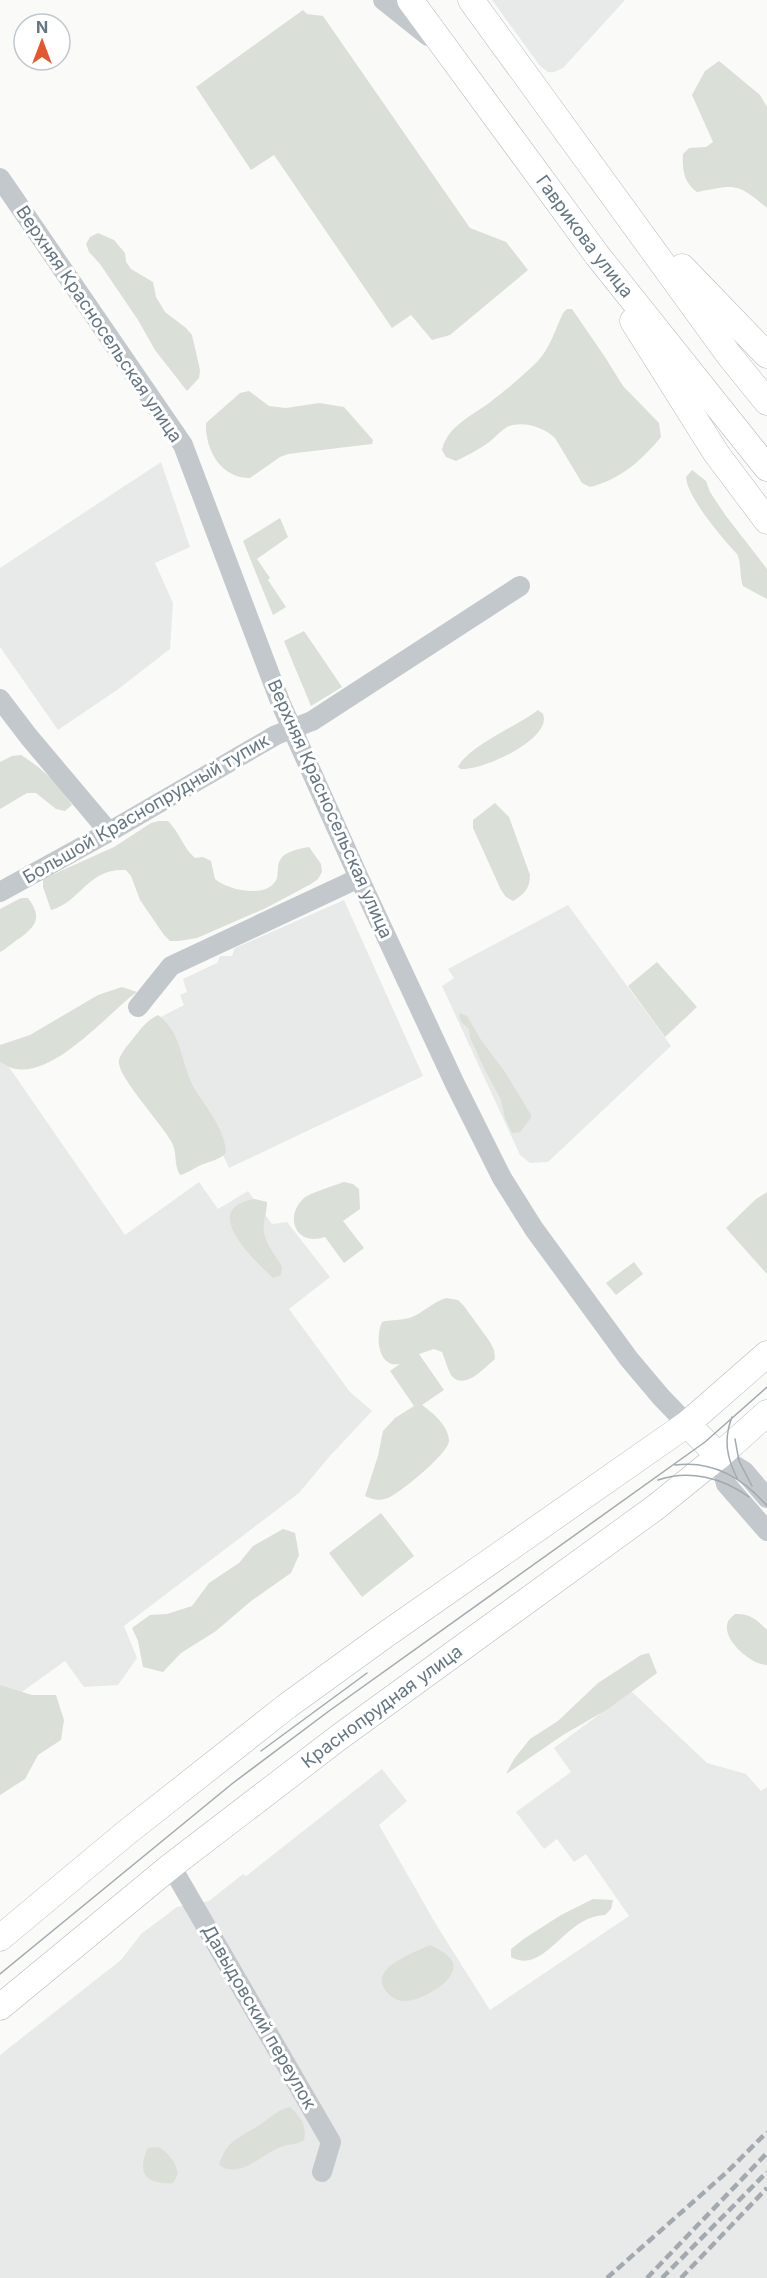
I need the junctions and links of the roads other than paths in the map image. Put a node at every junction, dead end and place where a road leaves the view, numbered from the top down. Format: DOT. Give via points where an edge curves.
graph roads {
  1 [pos="383,0"];
  2 [pos="410,0"];
  3 [pos="475,5"];
  4 [pos="448,53"];
  5 [pos="0,178"];
  6 [pos="628,214"];
  7 [pos="597,255"];
  8 [pos="767,355"];
  9 [pos="767,402"];
  10 [pos="767,468"];
  11 [pos="767,521"];
  12 [pos="520,586"];
  13 [pos="0,699"];
  14 [pos="293,729"];
  15 [pos="109,832"];
  16 [pos="359,878"];
  17 [pos="0,892"];
  18 [pos="138,1007"];
  19 [pos="767,1354"];
  20 [pos="767,1413"];
  21 [pos="687,1424"];
  22 [pos="719,1456"];
  23 [pos="767,1497"];
  24 [pos="767,1531"];
  25 [pos="171,1866"];
  26 [pos="0,1938"];
  27 [pos="0,2007"];
  28 [pos="322,2172"];
  1 -- 4 [label="street"];
  2 -- 4 [label="main road, Гаврикова улица"];
  3 -- 6 [label="main road"];
  4 -- 7 [label="main road, Гаврикова улица"];
  5 -- 14 [label="street, Верхняя Красносельская улица" via="183,445"];
  6 -- 8 [label="main road"];
  6 -- 9 [label="main road"];
  7 -- 10 [label="main road, Гаврикова улица"];
  7 -- 11 [label="main road" via="645,342 716,453"];
  12 -- 14 [label="street, Большой Краснопрудный тупик" via="346,700"];
  13 -- 15 [label="street"];
  14 -- 15 [label="street, Большой Краснопрудный тупик" via="276,735"];
  14 -- 16 [label="street, Верхняя Красносельская улица"];
  15 -- 17 [label="street, Большой Краснопрудный тупик"];
  16 -- 18 [label="street" via="171,966"];
  16 -- 21 [label="street, Верхняя Красносельская улица" via="465,1104 519,1208 629,1359"];
  19 -- 21 [label="main road"];
  20 -- 22 [label="main road, Краснопрудная улица"];
  21 -- 22 [label="main road"];
  21 -- 26 [label="main road" via="287,1706"];
  22 -- 23 [label="street" via="744,1471"];
  22 -- 24 [label="street" via="726,1484"];
  22 -- 25 [label="main road, Краснопрудная улица" via="656,1507 338,1738"];
  25 -- 27 [label="main road, Краснопрудная улица"];
  25 -- 28 [label="street, Давыдовский переулок" via="331,2142"];
}
